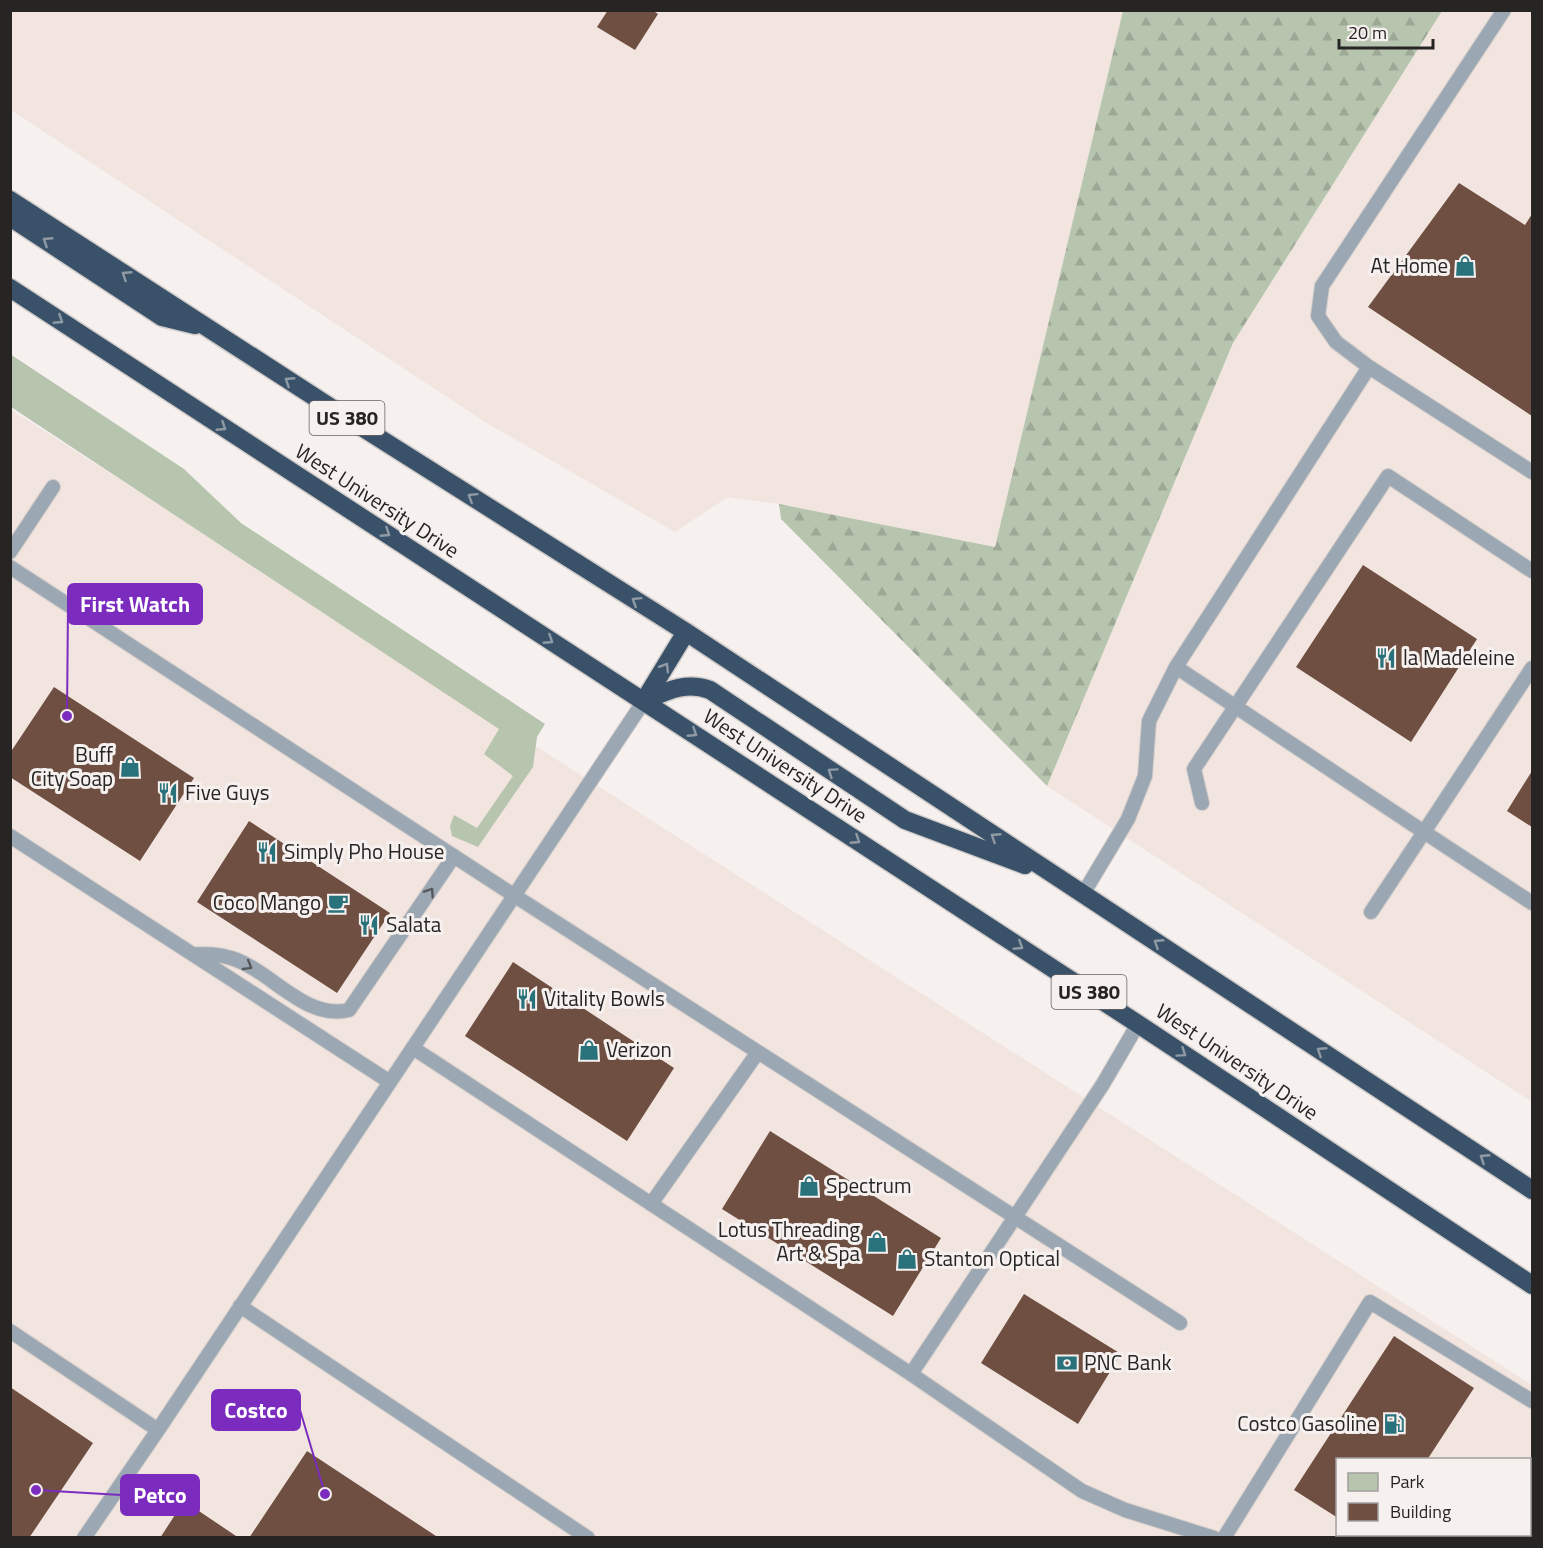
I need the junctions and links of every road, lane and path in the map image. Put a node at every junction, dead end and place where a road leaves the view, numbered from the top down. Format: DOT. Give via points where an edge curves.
graph roads {
  1 [pos="1504,10"];
  2 [pos="10,200"];
  3 [pos="10,218"];
  4 [pos="10,288"];
  5 [pos="208,328"];
  6 [pos="1369,367"];
  7 [pos="1533,472"];
  8 [pos="53,487"];
  9 [pos="10,552"];
  10 [pos="10,567"];
  11 [pos="1533,571"];
  12 [pos="686,632"];
  13 [pos="1176,667"];
  14 [pos="1533,668"];
  15 [pos="644,701"];
  16 [pos="1235,706"];
  17 [pos="1202,803"];
  18 [pos="1424,832"];
  19 [pos="10,836"];
  20 [pos="454,856"];
  21 [pos="1055,876"];
  22 [pos="1083,894"];
  23 [pos="515,896"];
  24 [pos="1533,903"];
  25 [pos="1371,912"];
  26 [pos="192,954"];
  27 [pos="1138,1024"];
  28 [pos="413,1048"];
  29 [pos="758,1052"];
  30 [pos="390,1082"];
  31 [pos="1533,1190"];
  32 [pos="651,1204"];
  33 [pos="1015,1217"];
  34 [pos="1533,1285"];
  35 [pos="240,1306"];
  36 [pos="1180,1323"];
  37 [pos="10,1331"];
  38 [pos="911,1374"];
  39 [pos="1533,1401"];
  40 [pos="158,1430"];
  41 [pos="84,1538"];
  42 [pos="588,1538"];
  43 [pos="1214,1538"];
  44 [pos="1224,1538"];
  1 -- 6 [label="lane" via="1322,286 1318,316 1336,342"];
  5 -- 2 [label="highway, US 380, one-way"];
  5 -- 3 [label="highway, one-way" via="162,317"];
  4 -- 15 [label="highway, West University Drive / US 380, one-way"];
  12 -- 5 [label="highway, US 380, one-way"];
  6 -- 7 [label="lane"];
  6 -- 13 [label="lane"];
  8 -- 9 [label="lane"];
  10 -- 20 [label="lane"];
  11 -- 16 [label="lane" via="1388,476"];
  15 -- 12 [label="highway, one-way"];
  21 -- 12 [label="highway, US 380, one-way"];
  13 -- 16 [label="lane"];
  13 -- 22 [label="lane" via="1149,720 1144,776 1128,819"];
  14 -- 18 [label="lane"];
  21 -- 15 [label="highway, one-way" via="905,820 710,690 683,686"];
  15 -- 23 [label="lane"];
  15 -- 27 [label="highway, West University Drive / US 380, one-way"];
  16 -- 17 [label="lane" via="1194,770"];
  16 -- 18 [label="lane"];
  18 -- 24 [label="lane"];
  18 -- 25 [label="lane"];
  19 -- 26 [label="lane"];
  20 -- 23 [label="lane"];
  26 -- 20 [label="lane, one-way" via="234,958 317,1009 336,1014 349,1010"];
  21 -- 22 [label="highway, US 380"];
  31 -- 22 [label="highway, US 380, one-way"];
  23 -- 28 [label="lane"];
  23 -- 29 [label="lane"];
  26 -- 30 [label="lane"];
  27 -- 33 [label="lane"];
  27 -- 34 [label="highway, West University Drive / US 380, one-way"];
  28 -- 30 [label="lane"];
  28 -- 32 [label="lane"];
  29 -- 32 [label="lane"];
  29 -- 33 [label="lane"];
  30 -- 35 [label="lane"];
  32 -- 38 [label="lane"];
  33 -- 36 [label="lane"];
  33 -- 38 [label="lane"];
  35 -- 40 [label="lane"];
  35 -- 42 [label="lane"];
  37 -- 40 [label="lane"];
  38 -- 43 [label="lane" via="1082,1491 1125,1510"];
  39 -- 44 [label="lane" via="1370,1302"];
  40 -- 41 [label="lane"];
}
